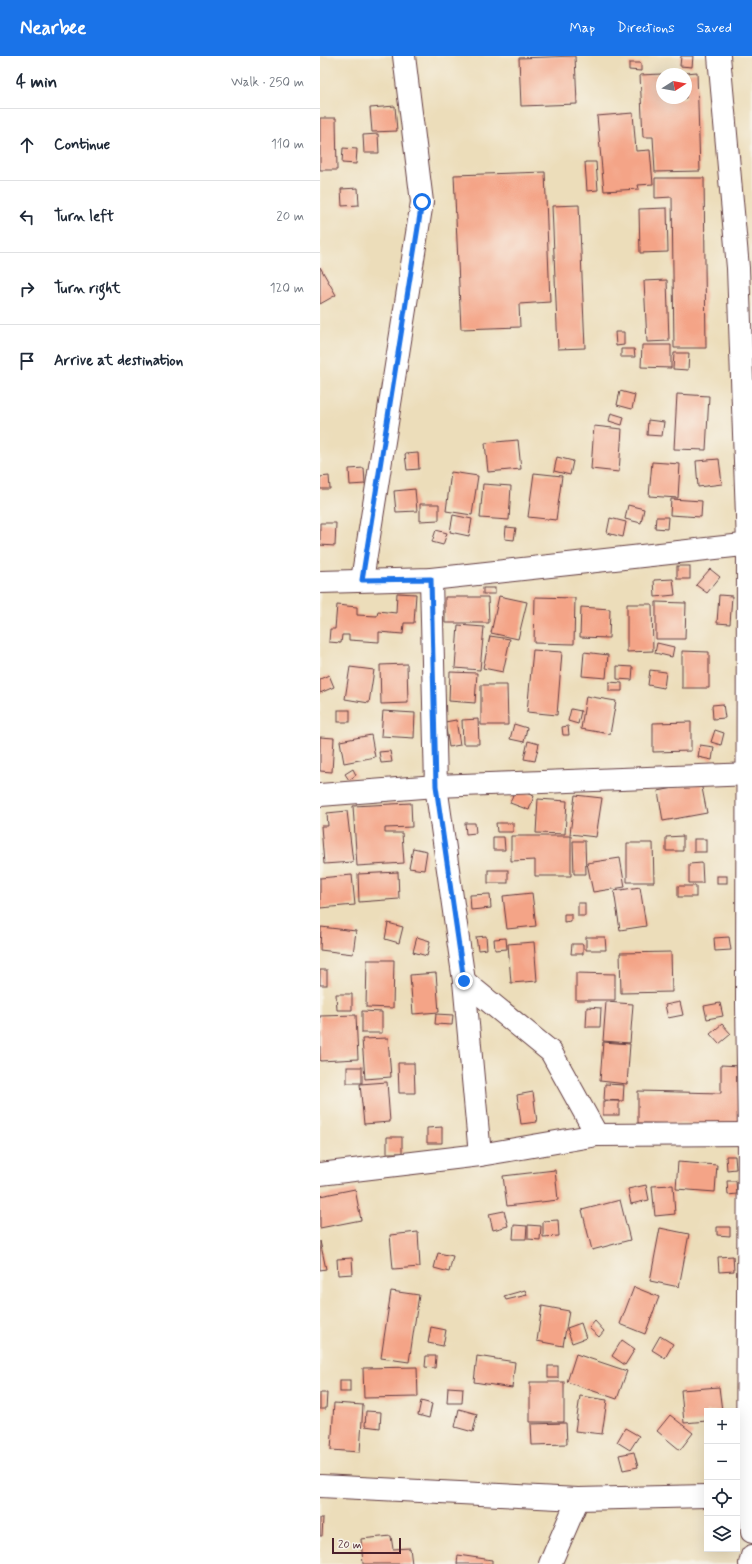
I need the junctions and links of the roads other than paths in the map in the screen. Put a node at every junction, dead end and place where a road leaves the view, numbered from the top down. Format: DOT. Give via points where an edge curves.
graph roads {
  1 [pos="404,56"];
  2 [pos="719,56"];
  3 [pos="745,267"];
  4 [pos="750,544"];
  5 [pos="431,579"];
  6 [pos="362,580"];
  7 [pos="320,582"];
  8 [pos="750,774"];
  9 [pos="436,786"];
  10 [pos="320,795"];
  11 [pos="464,981"];
  12 [pos="749,1008"];
  13 [pos="749,1134"];
  14 [pos="597,1135"];
  15 [pos="480,1155"];
  16 [pos="320,1174"];
  17 [pos="750,1464"];
  18 [pos="320,1486"];
  19 [pos="743,1495"];
  20 [pos="704,1496"];
  21 [pos="578,1499"];
  22 [pos="752,1532"];
  23 [pos="752,1556"];
  24 [pos="550,1564"];
  25 [pos="750,1564"];
  1 -- 6 [label="street" via="422,202"];
  2 -- 3 [label="street"];
  3 -- 4 [label="street"];
  4 -- 5 [label="street"];
  4 -- 8 [label="street"];
  5 -- 6 [label="street"];
  5 -- 9 [label="street"];
  6 -- 7 [label="street"];
  8 -- 9 [label="street"];
  8 -- 12 [label="street"];
  9 -- 10 [label="street"];
  9 -- 11 [label="street"];
  11 -- 14 [label="street" via="551,1052"];
  11 -- 15 [label="street"];
  12 -- 13 [label="street"];
  13 -- 14 [label="street"];
  13 -- 17 [label="street"];
  14 -- 15 [label="street"];
  15 -- 16 [label="street"];
  17 -- 19 [label="street"];
  18 -- 21 [label="street"];
  19 -- 22 [label="street"];
  20 -- 21 [label="street"];
  21 -- 24 [label="street"];
  23 -- 25 [label="street"];
}
